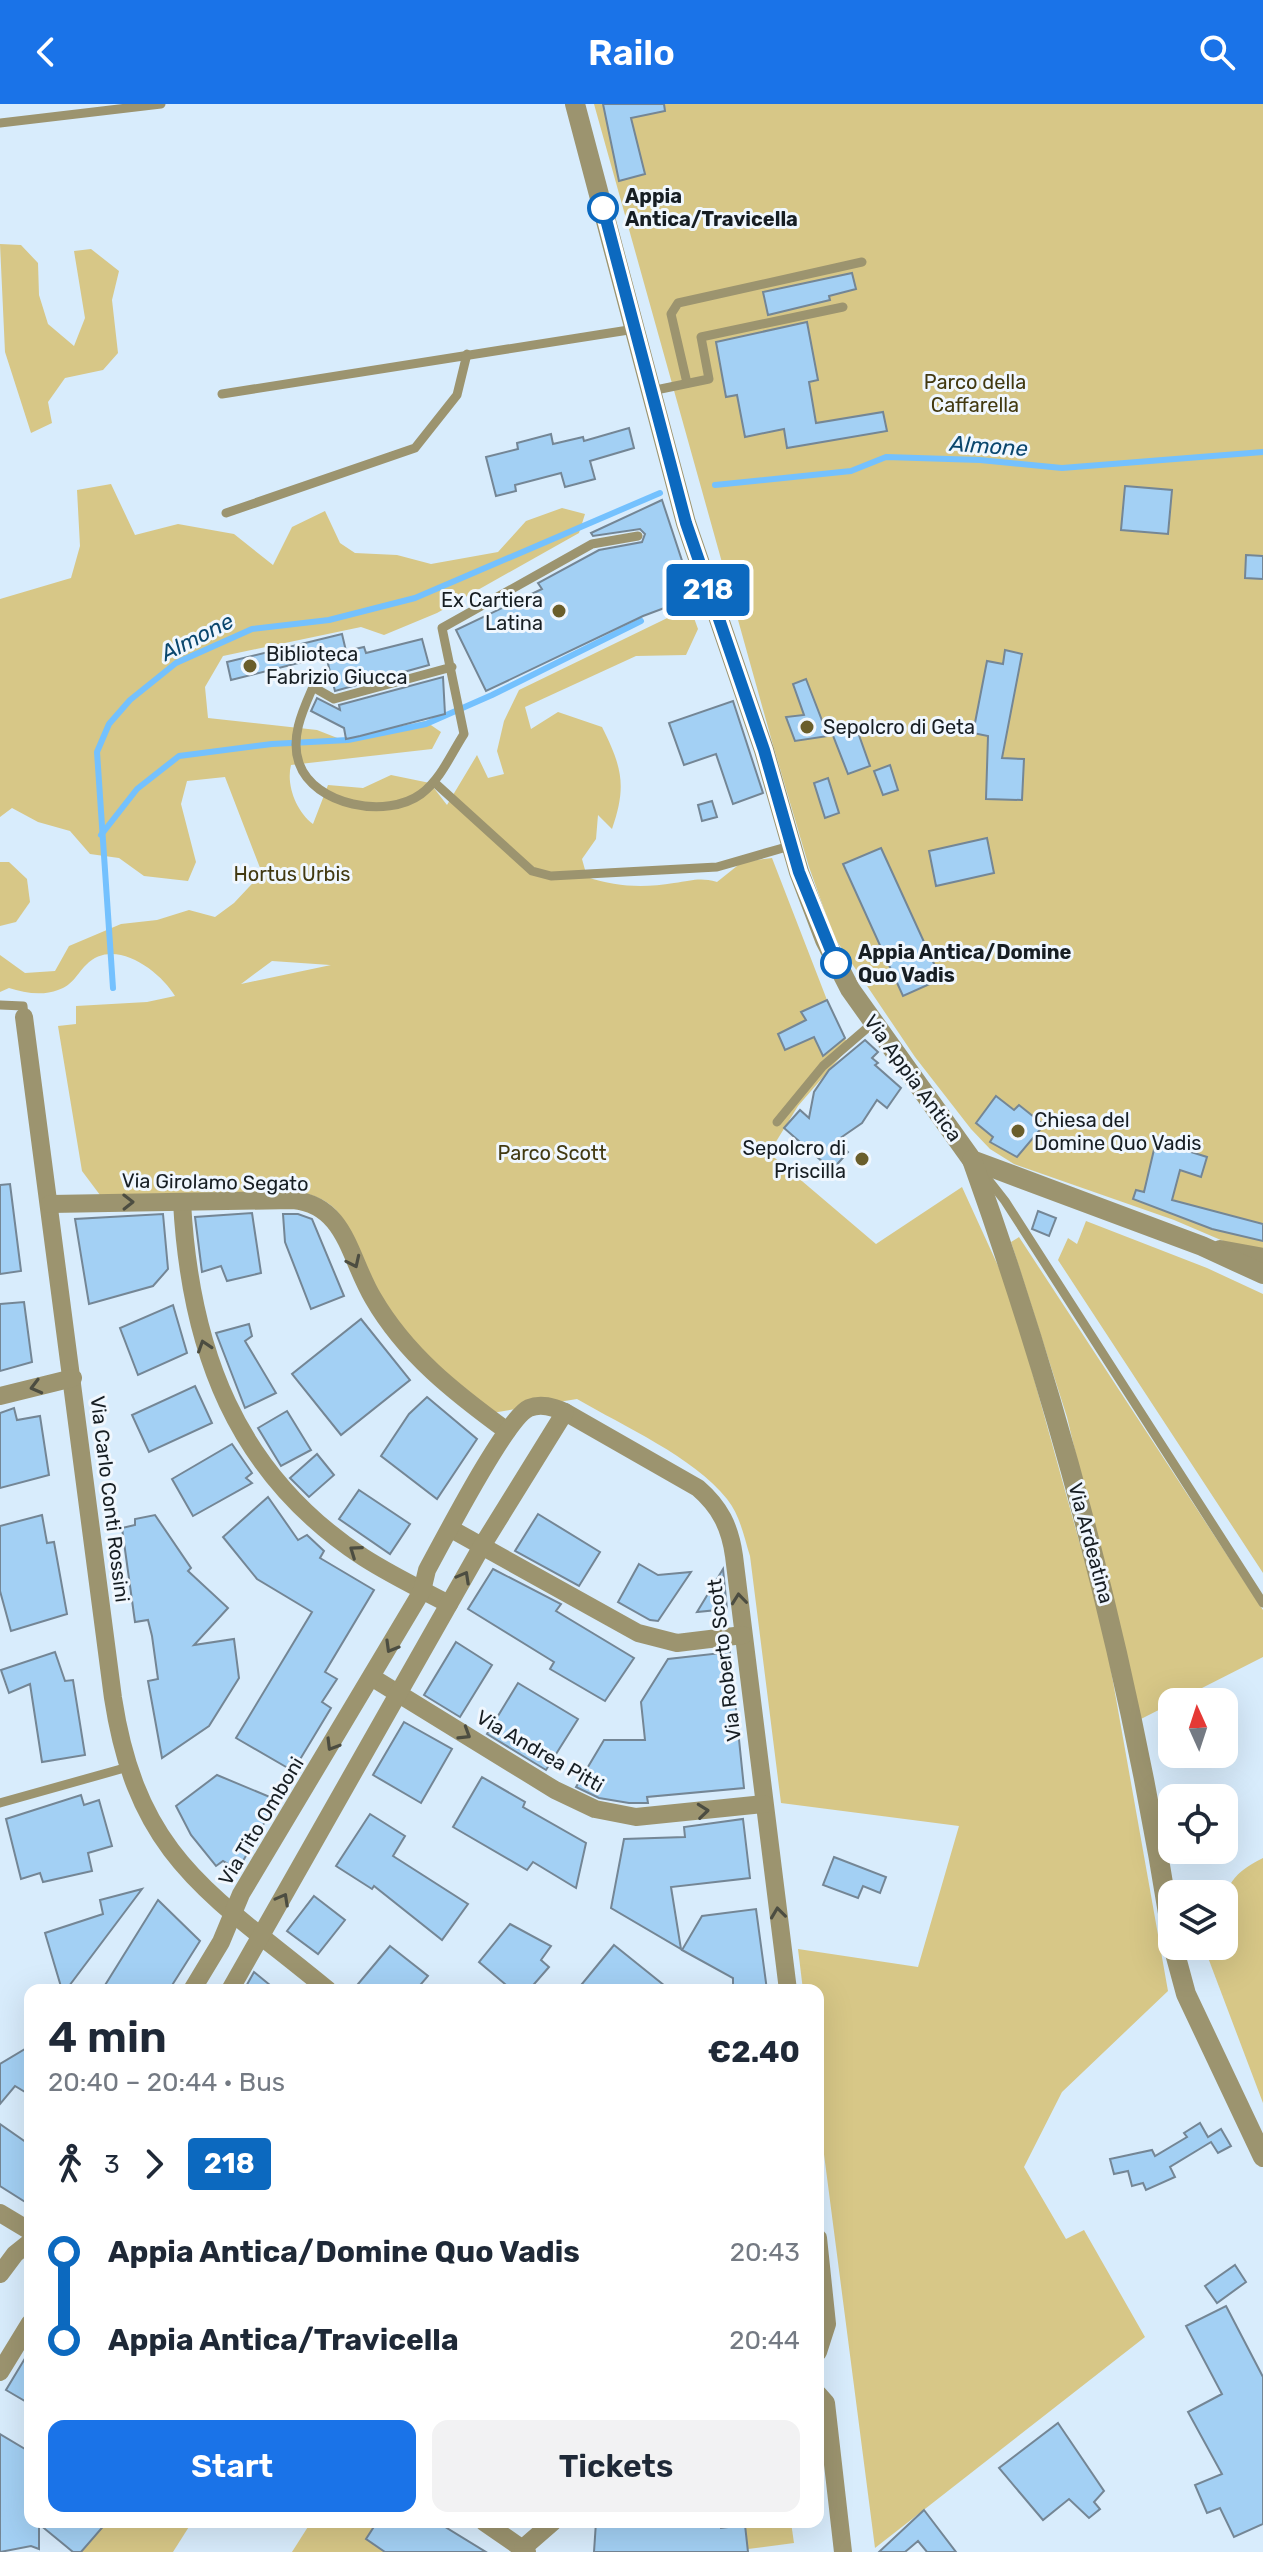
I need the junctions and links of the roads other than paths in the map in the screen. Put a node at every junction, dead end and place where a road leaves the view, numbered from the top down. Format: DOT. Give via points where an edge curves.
graph roads {
  1 [pos="161,104"];
  2 [pos="575,104"];
  3 [pos="0,123"];
  4 [pos="862,262"];
  5 [pos="843,307"];
  6 [pos="635,329"];
  7 [pos="467,354"];
  8 [pos="687,383"];
  9 [pos="651,391"];
  10 [pos="222,394"];
  11 [pos="226,513"];
  12 [pos="638,536"];
  13 [pos="452,667"];
  14 [pos="434,782"];
  15 [pos="790,846"];
  16 [pos="0,1005"];
  17 [pos="24,1017"];
  18 [pos="873,1023"];
  19 [pos="777,1122"];
  20 [pos="972,1160"];
  21 [pos="182,1202"];
  22 [pos="50,1204"];
  23 [pos="1202,1246"];
  24 [pos="1263,1257"];
  25 [pos="1263,1274"];
  26 [pos="73,1378"];
  27 [pos="0,1396"];
  28 [pos="565,1412"];
  29 [pos="507,1431"];
  30 [pos="451,1529"];
  31 [pos="482,1546"];
  32 [pos="422,1591"];
  33 [pos="1263,1603"];
  34 [pos="449,1604"];
  35 [pos="743,1635"];
  36 [pos="373,1678"];
  37 [pos="398,1694"];
  38 [pos="128,1767"];
  39 [pos="0,1803"];
  40 [pos="764,1804"];
  41 [pos="1161,1880"];
  42 [pos="232,1915"];
  43 [pos="262,1936"];
  44 [pos="1177,1960"];
  45 [pos="196,1984"];
  46 [pos="234,1984"];
  47 [pos="321,1984"];
  48 [pos="787,1984"];
  49 [pos="1263,2157"];
  50 [pos="0,2213"];
  51 [pos="24,2227"];
  52 [pos="24,2247"];
  53 [pos="0,2274"];
  54 [pos="824,2311"];
  55 [pos="24,2333"];
  56 [pos="824,2333"];
  57 [pos="0,2372"];
  58 [pos="824,2401"];
  59 [pos="493,2528"];
  60 [pos="547,2528"];
  61 [pos="525,2550"];
  62 [pos="843,2552"];
  1 -- 3 [label="lane"];
  2 -- 6 [label="street, Via Appia Antica"];
  4 -- 8 [label="lane" via="678,303 671,314"];
  5 -- 8 [label="lane" via="701,337 709,379"];
  6 -- 7 [label="lane"];
  6 -- 9 [label="street, Via Appia Antica"];
  7 -- 10 [label="lane"];
  7 -- 11 [label="lane" via="457,395 415,448"];
  8 -- 9 [label="lane"];
  9 -- 15 [label="street, Via Appia Antica" via="682,523 764,750"];
  12 -- 13 [label="lane" via="592,544 442,628"];
  13 -- 14 [label="lane" via="464,734"];
  13 -- 14 [label="lane" via="334,699 313,687 297,723 298,762 329,798 357,806 385,805 418,796"];
  14 -- 15 [label="lane" via="532,871 551,876 717,867"];
  15 -- 18 [label="street, Via Appia Antica" via="825,940"];
  16 -- 17 [label="lane" via="23,1006"];
  17 -- 22 [label="street, Via Carlo Conti Rossini"];
  18 -- 19 [label="lane" via="823,1066"];
  18 -- 20 [label="street, Via Appia Antica"];
  20 -- 23 [label="street, Via Appia Antica"];
  20 -- 33 [label="lane" via="1005,1201"];
  20 -- 41 [label="street, Via Ardeatina" via="1018,1287 1115,1631"];
  22 -- 21 [label="street, Via Girolamo Segato, one-way"];
  21 -- 29 [label="street, Via Girolamo Segato, one-way" via="293,1200 321,1206 337,1224 365,1285 393,1328 439,1380"];
  32 -- 21 [label="street, one-way" via="326,1530 283,1487 242,1429 201,1340"];
  22 -- 26 [label="street, Via Carlo Conti Rossini"];
  23 -- 24 [label="street"];
  23 -- 25 [label="street, Via Appia Antica"];
  26 -- 27 [label="street, one-way"];
  26 -- 38 [label="street, Via Carlo Conti Rossini" via="113,1698"];
  28 -- 29 [label="street" via="532,1407"];
  28 -- 31 [label="street"];
  35 -- 28 [label="street, Via Roberto Scott, one-way" via="731,1536 712,1500"];
  29 -- 30 [label="street, Via Tito Omboni"];
  30 -- 31 [label="street"];
  30 -- 32 [label="street, Via Tito Omboni" via="427,1570"];
  34 -- 31 [label="street, one-way"];
  31 -- 35 [label="street" via="653,1639 677,1643"];
  32 -- 34 [label="street"];
  32 -- 36 [label="street, Via Tito Omboni, one-way"];
  34 -- 37 [label="street"];
  35 -- 40 [label="street, Via Roberto Scott"];
  36 -- 37 [label="street"];
  36 -- 42 [label="street, Via Tito Omboni, one-way"];
  37 -- 40 [label="street, Via Andrea Pitti, one-way" via="555,1790 605,1812 646,1817"];
  43 -- 37 [label="street, one-way"];
  38 -- 39 [label="lane"];
  38 -- 42 [label="street, Via Carlo Conti Rossini" via="158,1835"];
  48 -- 40 [label="street, Via Roberto Scott, one-way"];
  42 -- 43 [label="street, Via Carlo Conti Rossini"];
  42 -- 45 [label="street, Via Tito Omboni"];
  43 -- 46 [label="street"];
  43 -- 47 [label="street, Via Carlo Conti Rossini"];
  44 -- 49 [label="street" via="1186,1994"];
  50 -- 51 [label="street"];
  52 -- 53 [label="street"];
  54 -- 56 [label="street"];
  55 -- 57 [label="street"];
  58 -- 62 [label="street"];
  59 -- 61 [label="street"];
  60 -- 61 [label="street"];
}
